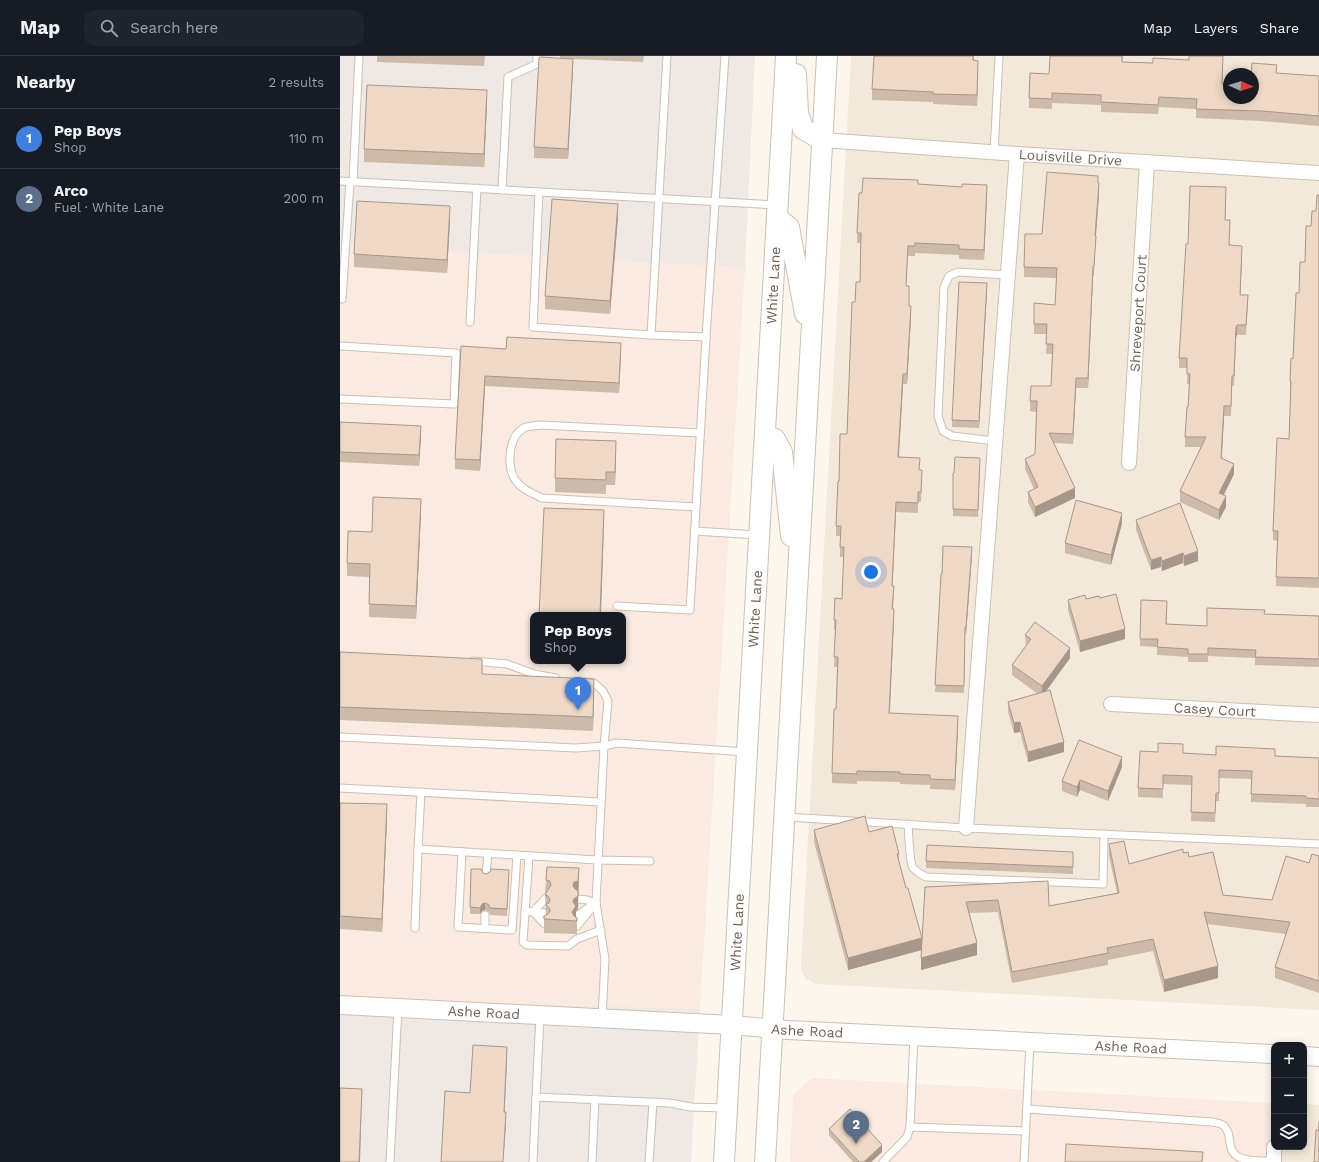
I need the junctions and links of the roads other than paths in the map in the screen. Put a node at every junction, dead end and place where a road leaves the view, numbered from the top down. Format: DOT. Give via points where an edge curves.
graph roads {
  1 [pos="359,56"];
  2 [pos="537,56"];
  3 [pos="667,56"];
  4 [pos="724,56"];
  5 [pos="786,56"];
  6 [pos="795,56"];
  7 [pos="827,56"];
  8 [pos="999,56"];
  9 [pos="822,140"];
  10 [pos="994,153"];
  11 [pos="1017,154"];
  12 [pos="1147,163"];
  13 [pos="1319,174"];
  14 [pos="340,181"];
  15 [pos="351,182"];
  16 [pos="477,188"];
  17 [pos="502,190"];
  18 [pos="539,192"];
  19 [pos="659,198"];
  20 [pos="715,201"];
  21 [pos="778,211"];
  22 [pos="1008,275"];
  23 [pos="340,299"];
  24 [pos="470,322"];
  25 [pos="651,335"];
  26 [pos="706,337"];
  27 [pos="340,346"];
  28 [pos="811,348"];
  29 [pos="340,399"];
  30 [pos="700,433"];
  31 [pos="765,435"];
  32 [pos="995,441"];
  33 [pos="1129,463"];
  34 [pos="696,507"];
  35 [pos="694,532"];
  36 [pos="760,535"];
  37 [pos="797,598"];
  38 [pos="617,606"];
  39 [pos="462,661"];
  40 [pos="562,679"];
  41 [pos="575,681"];
  42 [pos="1111,704"];
  43 [pos="1319,715"];
  44 [pos="340,737"];
  45 [pos="604,746"];
  46 [pos="748,752"];
  47 [pos="340,788"];
  48 [pos="421,792"];
  49 [pos="601,802"];
  50 [pos="784,817"];
  51 [pos="908,824"];
  52 [pos="966,828"];
  53 [pos="1104,834"];
  54 [pos="1319,844"];
  55 [pos="418,849"];
  56 [pos="462,852"];
  57 [pos="488,853"];
  58 [pos="517,855"];
  59 [pos="528,856"];
  60 [pos="597,860"];
  61 [pos="650,861"];
  62 [pos="486,876"];
  63 [pos="546,898"];
  64 [pos="578,899"];
  65 [pos="596,903"];
  66 [pos="525,911"];
  67 [pos="533,912"];
  68 [pos="545,913"];
  69 [pos="485,915"];
  70 [pos="578,915"];
  71 [pos="545,924"];
  72 [pos="577,926"];
  73 [pos="415,928"];
  74 [pos="484,928"];
  75 [pos="601,930"];
  76 [pos="340,1005"];
  77 [pos="398,1008"];
  78 [pos="540,1016"];
  79 [pos="602,1019"];
  80 [pos="732,1025"];
  81 [pos="773,1029"];
  82 [pos="914,1036"];
  83 [pos="1030,1042"];
  84 [pos="1271,1054"];
  85 [pos="1307,1056"];
  86 [pos="1319,1056"];
  87 [pos="536,1097"];
  88 [pos="595,1100"];
  89 [pos="653,1102"];
  90 [pos="728,1108"];
  91 [pos="1027,1109"];
  92 [pos="910,1126"];
  93 [pos="1026,1131"];
  94 [pos="1274,1150"];
  95 [pos="390,1162"];
  96 [pos="533,1162"];
  97 [pos="592,1162"];
  98 [pos="649,1162"];
  99 [pos="724,1162"];
  100 [pos="765,1162"];
  101 [pos="883,1162"];
  102 [pos="1024,1162"];
  103 [pos="1274,1162"];
  1 -- 15 [label="lane"];
  2 -- 17 [label="lane" via="537,64 508,77"];
  3 -- 19 [label="lane"];
  4 -- 20 [label="lane"];
  5 -- 21 [label="main road, White Lane"];
  6 -- 9 [label="main road" via="798,113 803,129"];
  7 -- 9 [label="main road"];
  8 -- 10 [label="lane"];
  9 -- 10 [label="street, Louisville Drive"];
  9 -- 28 [label="main road"];
  10 -- 11 [label="street, Louisville Drive"];
  11 -- 12 [label="street, Louisville Drive"];
  11 -- 22 [label="street"];
  12 -- 13 [label="street, Louisville Drive"];
  12 -- 33 [label="street, Shreveport Court"];
  14 -- 15 [label="lane"];
  15 -- 16 [label="lane"];
  15 -- 23 [label="lane"];
  16 -- 17 [label="lane"];
  16 -- 24 [label="lane"];
  17 -- 18 [label="lane"];
  18 -- 19 [label="lane"];
  18 -- 25 [label="lane" via="533,328"];
  19 -- 20 [label="lane"];
  19 -- 25 [label="lane"];
  20 -- 21 [label="lane"];
  20 -- 26 [label="lane"];
  21 -- 28 [label="main road" via="789,227"];
  21 -- 31 [label="main road, White Lane"];
  22 -- 32 [label="street"];
  22 -- 32 [label="lane" via="958,272 949,276 944,287 938,416 944,431 952,436"];
  25 -- 26 [label="lane"];
  26 -- 30 [label="lane"];
  27 -- 29 [label="lane" via="456,353 454,404"];
  28 -- 37 [label="main road"];
  30 -- 34 [label="lane"];
  30 -- 34 [label="lane" via="540,425 524,428 512,442 510,453 514,480 523,490 542,498"];
  31 -- 36 [label="main road, White Lane"];
  31 -- 37 [label="main road" via="775,439 782,452"];
  32 -- 52 [label="street"];
  34 -- 35 [label="lane"];
  35 -- 36 [label="lane"];
  35 -- 38 [label="lane" via="690,610"];
  36 -- 46 [label="main road, White Lane"];
  37 -- 50 [label="main road"];
  39 -- 40 [label="lane" via="507,664 534,674"];
  41 -- 45 [label="lane" via="594,683 603,691 608,701"];
  42 -- 43 [label="street, Casey Court"];
  44 -- 45 [label="lane" via="576,748"];
  45 -- 46 [label="lane" via="617,743"];
  45 -- 49 [label="lane"];
  46 -- 80 [label="main road, White Lane"];
  47 -- 48 [label="lane"];
  48 -- 49 [label="lane"];
  48 -- 55 [label="lane"];
  49 -- 60 [label="lane"];
  50 -- 51 [label="lane"];
  50 -- 81 [label="main road"];
  51 -- 52 [label="lane"];
  51 -- 53 [label="lane" via="912,867 926,877 1103,884"];
  52 -- 53 [label="lane"];
  53 -- 54 [label="lane"];
  55 -- 56 [label="lane"];
  55 -- 73 [label="lane"];
  56 -- 57 [label="lane"];
  56 -- 74 [label="lane" via="458,927"];
  57 -- 58 [label="lane"];
  57 -- 62 [label="lane"];
  58 -- 59 [label="lane"];
  58 -- 74 [label="lane" via="512,930"];
  59 -- 60 [label="lane"];
  59 -- 66 [label="lane"];
  60 -- 61 [label="lane"];
  60 -- 65 [label="lane"];
  63 -- 67 [label="lane"];
  64 -- 65 [label="lane"];
  65 -- 70 [label="lane"];
  65 -- 72 [label="lane"];
  65 -- 75 [label="lane"];
  66 -- 67 [label="lane"];
  66 -- 75 [label="lane" via="523,942 527,945 568,946 577,939"];
  67 -- 68 [label="lane"];
  67 -- 71 [label="lane"];
  69 -- 74 [label="lane"];
  75 -- 79 [label="lane" via="605,959"];
  76 -- 77 [label="street, Ashe Road"];
  77 -- 78 [label="street, Ashe Road"];
  77 -- 95 [label="lane"];
  78 -- 79 [label="street, Ashe Road"];
  78 -- 87 [label="lane"];
  79 -- 80 [label="street, Ashe Road"];
  80 -- 81 [label="street, Ashe Road"];
  80 -- 90 [label="main road, White Lane"];
  81 -- 82 [label="street, Ashe Road"];
  81 -- 100 [label="main road"];
  82 -- 83 [label="street, Ashe Road"];
  82 -- 92 [label="lane"];
  83 -- 84 [label="street, Ashe Road"];
  83 -- 91 [label="lane"];
  85 -- 86 [label="street"];
  87 -- 88 [label="lane"];
  87 -- 96 [label="lane"];
  88 -- 89 [label="lane"];
  88 -- 97 [label="lane"];
  89 -- 90 [label="lane" via="690,1107"];
  89 -- 98 [label="lane"];
  90 -- 99 [label="main road, White Lane"];
  91 -- 93 [label="lane"];
  91 -- 103 [label="lane" via="1212,1122 1223,1125 1228,1131 1230,1150 1237,1157"];
  92 -- 93 [label="lane"];
  92 -- 101 [label="lane" via="907,1138"];
  93 -- 102 [label="lane"];
  94 -- 103 [label="street"];
}
